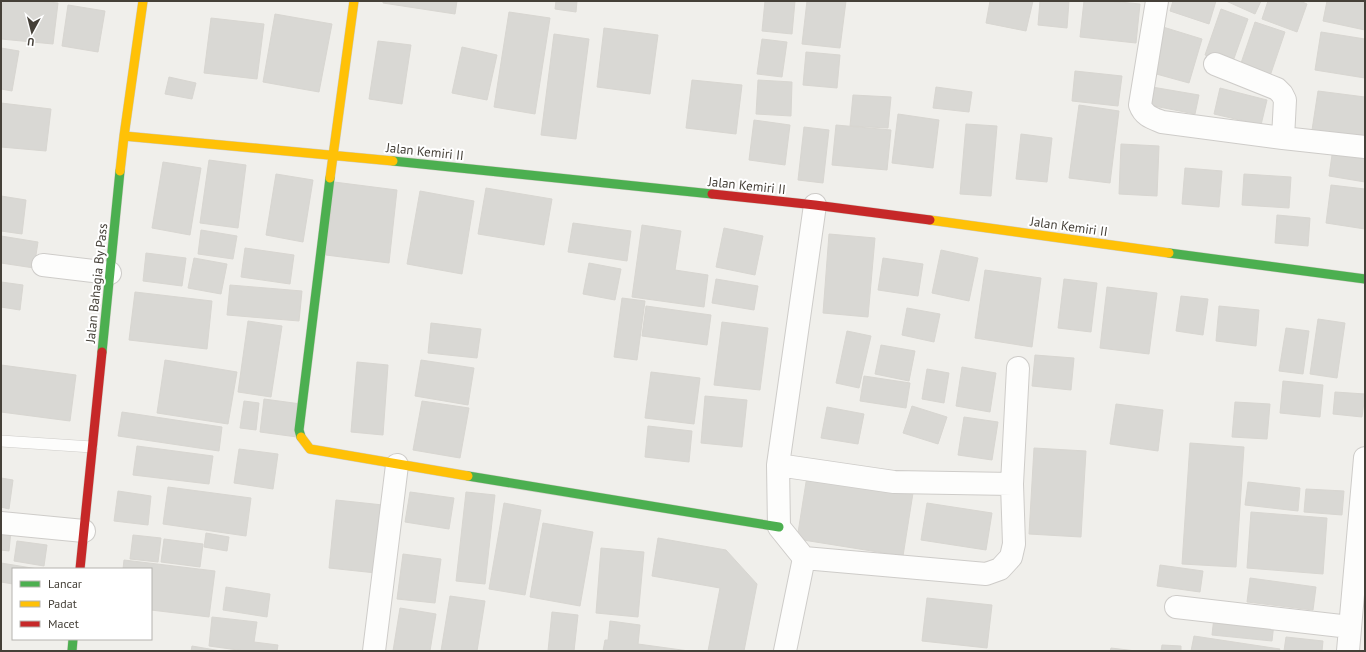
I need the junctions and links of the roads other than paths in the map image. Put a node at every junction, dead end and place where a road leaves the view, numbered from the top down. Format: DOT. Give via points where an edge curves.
graph roads {
  1 [pos="143,1"];
  2 [pos="354,1"];
  3 [pos="1157,1"];
  4 [pos="1215,64"];
  5 [pos="124,136"];
  6 [pos="1283,138"];
  7 [pos="1365,147"];
  8 [pos="333,155"];
  9 [pos="815,205"];
  10 [pos="43,265"];
  11 [pos="110,272"];
  12 [pos="1365,279"];
  13 [pos="1018,368"];
  14 [pos="1,441"];
  15 [pos="92,447"];
  16 [pos="1365,458"];
  17 [pos="397,465"];
  18 [pos="778,465"];
  19 [pos="1012,484"];
  20 [pos="1,523"];
  21 [pos="779,527"];
  22 [pos="84,531"];
  23 [pos="804,558"];
  24 [pos="80,568"];
  25 [pos="1176,607"];
  26 [pos="1355,614"];
  27 [pos="73,640"];
  28 [pos="72,651"];
  29 [pos="374,651"];
  30 [pos="785,651"];
  31 [pos="1348,651"];
  1 -- 5 [label="street, Jalan Bahagia By Pass"];
  2 -- 8 [label="street"];
  3 -- 6 [label="street" via="1140,105 1142,111 1148,117 1162,122"];
  4 -- 6 [label="street" via="1277,89 1282,94 1285,100"];
  5 -- 8 [label="street, Jalan Kemiri II"];
  5 -- 11 [label="street, Jalan Bahagia By Pass"];
  6 -- 7 [label="street"];
  8 -- 9 [label="street, Jalan Kemiri II"];
  8 -- 17 [label="street" via="299,430 302,440 310,449"];
  9 -- 12 [label="street, Jalan Kemiri II"];
  9 -- 18 [label="street"];
  10 -- 11 [label="street"];
  11 -- 15 [label="street, Jalan Bahagia By Pass"];
  13 -- 19 [label="street"];
  14 -- 15 [label="lane"];
  15 -- 22 [label="street, Jalan Bahagia By Pass"];
  16 -- 26 [label="street"];
  17 -- 21 [label="street"];
  17 -- 29 [label="street"];
  18 -- 19 [label="street" via="894,482"];
  18 -- 21 [label="street"];
  19 -- 23 [label="street" via="1014,544 1011,557 1000,569 986,574"];
  20 -- 22 [label="street"];
  21 -- 23 [label="street"];
  22 -- 24 [label="street, Jalan Bahagia By Pass"];
  23 -- 30 [label="street"];
  25 -- 26 [label="street"];
  26 -- 31 [label="street"];
  27 -- 28 [label="street"];
}
